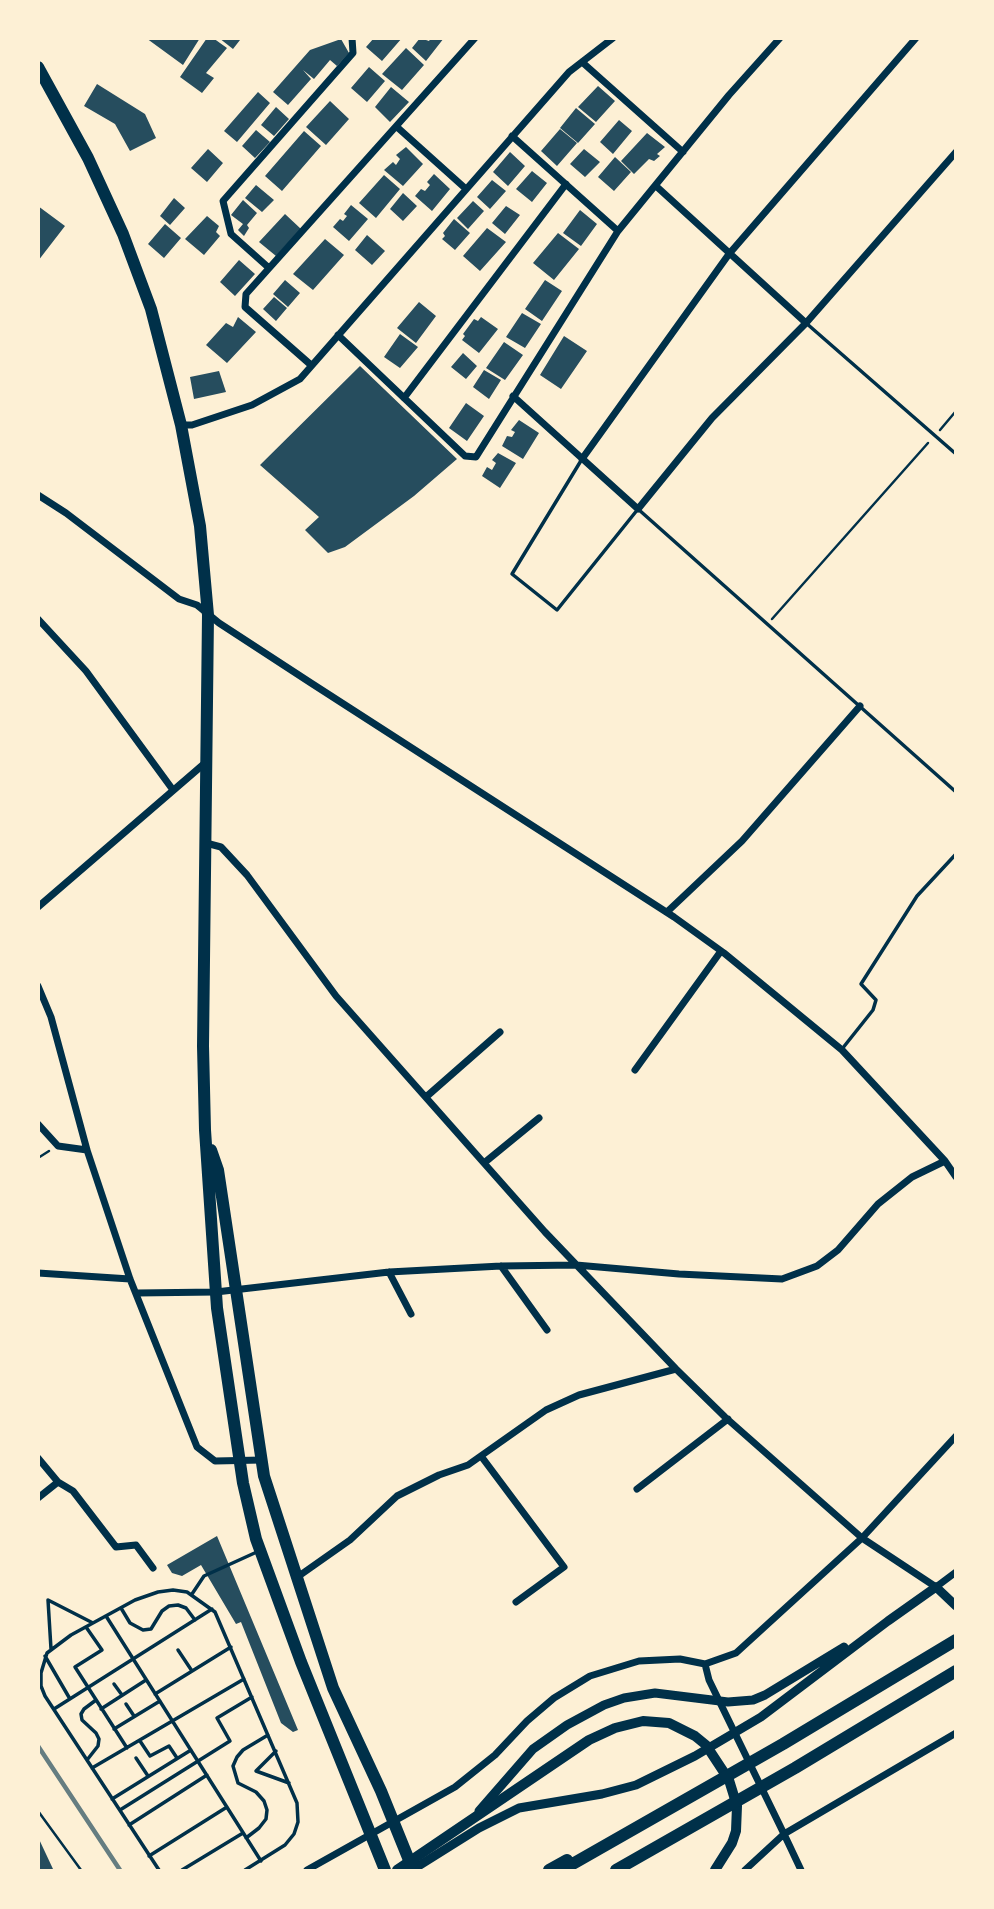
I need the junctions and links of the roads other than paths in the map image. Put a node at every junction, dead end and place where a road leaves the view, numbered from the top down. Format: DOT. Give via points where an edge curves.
graph roads {
  1 [pos="352,38"];
  2 [pos="475,38"];
  3 [pos="613,38"];
  4 [pos="780,38"];
  5 [pos="916,38"];
  6 [pos="582,62"];
  7 [pos="38,68"];
  8 [pos="397,127"];
  9 [pos="512,136"];
  10 [pos="683,152"];
  11 [pos="956,152"];
  12 [pos="566,184"];
  13 [pos="656,186"];
  14 [pos="466,189"];
  15 [pos="618,231"];
  16 [pos="729,254"];
  17 [pos="270,268"];
  18 [pos="806,323"];
  19 [pos="338,335"];
  20 [pos="311,365"];
  21 [pos="513,396"];
  22 [pos="404,398"];
  23 [pos="181,425"];
  24 [pos="956,454"];
  25 [pos="582,459"];
  26 [pos="38,495"];
  27 [pos="638,509"];
  28 [pos="208,615"];
  29 [pos="38,619"];
  30 [pos="860,706"];
  31 [pos="205,763"];
  32 [pos="173,790"];
  33 [pos="956,793"];
  34 [pos="206,843"];
  35 [pos="956,854"];
  36 [pos="38,907"];
  37 [pos="667,912"];
  38 [pos="721,951"];
  39 [pos="38,986"];
  40 [pos="500,1032"];
  41 [pos="842,1050"];
  42 [pos="635,1070"];
  43 [pos="426,1097"];
  44 [pos="539,1118"];
  45 [pos="38,1124"];
  46 [pos="205,1130"];
  47 [pos="88,1150"];
  48 [pos="945,1161"];
  49 [pos="484,1163"];
  50 [pos="956,1177"];
  51 [pos="576,1265"];
  52 [pos="501,1266"];
  53 [pos="389,1272"];
  54 [pos="38,1273"];
  55 [pos="131,1279"];
  56 [pos="236,1289"];
  57 [pos="216,1292"];
  58 [pos="137,1293"];
  59 [pos="411,1314"];
  60 [pos="547,1330"];
  61 [pos="676,1369"];
  62 [pos="728,1419"];
  63 [pos="956,1436"];
  64 [pos="481,1455"];
  65 [pos="38,1458"];
  66 [pos="262,1460"];
  67 [pos="240,1462"];
  68 [pos="58,1482"];
  69 [pos="637,1489"];
  70 [pos="38,1498"];
  71 [pos="862,1538"];
  72 [pos="260,1551"];
  73 [pos="153,1567"];
  74 [pos="956,1572"];
  75 [pos="296,1578"];
  76 [pos="936,1587"];
  77 [pos="192,1594"];
  78 [pos="516,1602"];
  79 [pos="956,1606"];
  80 [pos="121,1608"];
  81 [pos="212,1609"];
  82 [pos="106,1616"];
  83 [pos="196,1620"];
  84 [pos="887,1621"];
  85 [pos="93,1623"];
  86 [pos="86,1627"];
  87 [pos="956,1640"];
  88 [pos="231,1646"];
  89 [pos="51,1649"];
  90 [pos="178,1650"];
  91 [pos="46,1656"];
  92 [pos="133,1659"];
  93 [pos="705,1664"];
  94 [pos="192,1671"];
  95 [pos="956,1671"];
  96 [pos="245,1678"];
  97 [pos="146,1680"];
  98 [pos="114,1684"];
  99 [pos="88,1688"];
  100 [pos="155,1694"];
  101 [pos="122,1695"];
  102 [pos="252,1696"];
  103 [pos="70,1699"];
  104 [pos="96,1700"];
  105 [pos="160,1701"];
  106 [pos="127,1704"];
  107 [pos="54,1709"];
  108 [pos="101,1709"];
  109 [pos="134,1716"];
  110 [pos="173,1721"];
  111 [pos="114,1728"];
  112 [pos="956,1732"];
  113 [pos="268,1734"];
  114 [pos="140,1741"];
  115 [pos="127,1748"];
  116 [pos="191,1750"];
  117 [pos="276,1751"];
  118 [pos="136,1758"];
  119 [pos="177,1758"];
  120 [pos="87,1760"];
  121 [pos="198,1761"];
  122 [pos="92,1768"];
  123 [pos="207,1775"];
  124 [pos="148,1776"];
  125 [pos="289,1783"];
  126 [pos="710,1786"];
  127 [pos="112,1799"];
  128 [pos="227,1807"];
  129 [pos="120,1810"];
  130 [pos="474,1818"];
  131 [pos="392,1823"];
  132 [pos="129,1825"];
  133 [pos="693,1827"];
  134 [pos="784,1834"];
  135 [pos="245,1835"];
  136 [pos="370,1835"];
  137 [pos="434,1851"];
  138 [pos="149,1856"];
  139 [pos="261,1861"];
  140 [pos="159,1871"];
  141 [pos="182,1871"];
  142 [pos="245,1871"];
  143 [pos="307,1871"];
  144 [pos="385,1871"];
  145 [pos="397,1871"];
  146 [pos="412,1871"];
  147 [pos="549,1871"];
  148 [pos="562,1871"];
  149 [pos="616,1871"];
  150 [pos="626,1871"];
  151 [pos="715,1871"];
  152 [pos="745,1871"];
  153 [pos="802,1871"];
  1 -- 17 [label="street" via="353,53 223,201 231,234"];
  2 -- 8 [label="street"];
  3 -- 6 [label="street"];
  4 -- 10 [label="street"];
  5 -- 16 [label="street"];
  6 -- 9 [label="street"];
  6 -- 10 [label="street"];
  7 -- 23 [label="highway" via="123,234 151,309"];
  8 -- 14 [label="street"];
  8 -- 17 [label="street"];
  9 -- 12 [label="street"];
  9 -- 14 [label="street"];
  10 -- 13 [label="street"];
  11 -- 18 [label="street"];
  12 -- 15 [label="street"];
  12 -- 22 [label="street"];
  13 -- 15 [label="street"];
  13 -- 16 [label="street"];
  14 -- 19 [label="street"];
  15 -- 21 [label="street"];
  16 -- 18 [label="street"];
  16 -- 25 [label="street"];
  17 -- 20 [label="street" via="246,294 245,307"];
  18 -- 24 [label="lane"];
  18 -- 27 [label="street" via="712,418"];
  19 -- 20 [label="street"];
  19 -- 22 [label="street"];
  20 -- 23 [label="street" via="300,379 252,405"];
  21 -- 22 [label="street" via="476,457 465,456"];
  21 -- 25 [label="street"];
  23 -- 28 [label="highway" via="201,526"];
  25 -- 27 [label="street"];
  25 -- 27 [label="lane" via="512,574 557,610"];
  26 -- 28 [label="street" via="179,599"];
  27 -- 30 [label="lane"];
  28 -- 31 [label="highway"];
  28 -- 37 [label="street"];
  29 -- 32 [label="street" via="86,671"];
  30 -- 33 [label="lane"];
  30 -- 37 [label="street" via="742,841"];
  31 -- 32 [label="street"];
  31 -- 34 [label="highway"];
  32 -- 36 [label="street"];
  34 -- 43 [label="street" via="221,847 247,875 336,996"];
  34 -- 46 [label="highway"];
  35 -- 41 [label="lane" via="917,896 861,984 876,1000"];
  37 -- 38 [label="street"];
  38 -- 41 [label="street"];
  38 -- 42 [label="street"];
  39 -- 47 [label="street"];
  40 -- 43 [label="street"];
  41 -- 48 [label="street"];
  43 -- 49 [label="street"];
  44 -- 49 [label="street"];
  45 -- 47 [label="street" via="58,1146"];
  46 -- 56 [label="highway" via="218,1170"];
  46 -- 57 [label="highway"];
  47 -- 55 [label="street"];
  48 -- 50 [label="street"];
  48 -- 51 [label="street" via="912,1177 878,1204 838,1250 799,1275 782,1279 730,1277"];
  49 -- 51 [label="street"];
  51 -- 52 [label="street"];
  51 -- 61 [label="street"];
  52 -- 53 [label="street"];
  52 -- 60 [label="street"];
  53 -- 56 [label="street"];
  53 -- 59 [label="street"];
  54 -- 55 [label="street"];
  55 -- 58 [label="street"];
  56 -- 57 [label="street"];
  56 -- 66 [label="highway"];
  57 -- 58 [label="street"];
  57 -- 67 [label="highway"];
  58 -- 67 [label="street" via="197,1447 215,1461"];
  61 -- 62 [label="street"];
  61 -- 64 [label="street" via="579,1395 546,1410"];
  62 -- 69 [label="street"];
  62 -- 71 [label="street"];
  63 -- 71 [label="street"];
  64 -- 75 [label="street" via="397,1496 350,1540"];
  64 -- 78 [label="street" via="564,1567"];
  65 -- 68 [label="street"];
  66 -- 67 [label="street"];
  66 -- 75 [label="highway"];
  67 -- 72 [label="highway"];
  68 -- 70 [label="street"];
  68 -- 73 [label="street" via="73,1491 116,1547 136,1545"];
  71 -- 76 [label="street"];
  71 -- 93 [label="street" via="736,1653"];
  72 -- 77 [label="lane" via="204,1576"];
  72 -- 136 [label="highway"];
  74 -- 76 [label="street"];
  75 -- 131 [label="highway" via="333,1688"];
  76 -- 79 [label="street"];
  76 -- 84 [label="street"];
  77 -- 80 [label="lane" via="158,1592"];
  77 -- 81 [label="lane"];
  80 -- 82 [label="lane"];
  80 -- 83 [label="lane" via="130,1623 143,1630 151,1629 169,1606 186,1608"];
  81 -- 83 [label="lane"];
  81 -- 88 [label="lane"];
  82 -- 85 [label="lane"];
  82 -- 92 [label="lane"];
  83 -- 92 [label="lane"];
  84 -- 130 [label="street" via="765,1696 740,1702 654,1693 604,1705 533,1749"];
  84 -- 137 [label="street" via="761,1717 652,1779 628,1788 519,1808"];
  85 -- 86 [label="lane"];
  85 -- 89 [label="lane" via="48,1600"];
  86 -- 89 [label="lane"];
  86 -- 99 [label="lane" via="102,1650 75,1667"];
  87 -- 126 [label="highway"];
  88 -- 94 [label="lane"];
  88 -- 96 [label="lane"];
  89 -- 91 [label="lane"];
  90 -- 94 [label="lane"];
  91 -- 103 [label="lane"];
  91 -- 107 [label="lane" via="41,1686"];
  92 -- 97 [label="lane"];
  92 -- 99 [label="lane"];
  93 -- 131 [label="street" via="680,1659 639,1661 590,1675 554,1698 455,1787"];
  93 -- 134 [label="street"];
  94 -- 100 [label="lane"];
  95 -- 133 [label="highway"];
  96 -- 102 [label="lane"];
  96 -- 110 [label="lane"];
  97 -- 100 [label="lane"];
  97 -- 101 [label="lane"];
  98 -- 101 [label="lane"];
  99 -- 103 [label="lane"];
  99 -- 104 [label="lane"];
  100 -- 105 [label="lane"];
  101 -- 108 [label="lane"];
  102 -- 113 [label="lane"];
  102 -- 121 [label="lane" via="217,1718 230,1741"];
  103 -- 107 [label="lane"];
  104 -- 108 [label="lane"];
  104 -- 120 [label="lane" via="82,1714 99,1739"];
  105 -- 109 [label="lane"];
  105 -- 110 [label="lane"];
  106 -- 109 [label="lane"];
  107 -- 120 [label="lane"];
  108 -- 111 [label="lane"];
  109 -- 111 [label="lane"];
  110 -- 114 [label="lane"];
  110 -- 116 [label="lane"];
  111 -- 115 [label="lane"];
  112 -- 134 [label="street"];
  113 -- 117 [label="lane"];
  113 -- 135 [label="lane" via="243,1750 233,1766 238,1783 256,1792 267,1810 259,1828"];
  114 -- 115 [label="lane"];
  114 -- 119 [label="lane" via="150,1756 169,1746"];
  115 -- 122 [label="lane"];
  116 -- 119 [label="lane"];
  116 -- 121 [label="lane"];
  117 -- 125 [label="lane"];
  117 -- 125 [label="lane" via="256,1771"];
  118 -- 124 [label="lane"];
  119 -- 124 [label="lane"];
  120 -- 122 [label="lane"];
  121 -- 123 [label="lane"];
  121 -- 129 [label="lane"];
  122 -- 127 [label="lane"];
  123 -- 128 [label="lane"];
  123 -- 132 [label="lane"];
  124 -- 127 [label="lane"];
  125 -- 139 [label="lane" via="298,1803 294,1834"];
  126 -- 147 [label="highway"];
  126 -- 148 [label="highway"];
  127 -- 129 [label="lane"];
  128 -- 135 [label="lane"];
  128 -- 138 [label="lane"];
  129 -- 132 [label="lane"];
  130 -- 137 [label="main road"];
  130 -- 151 [label="main road" via="604,1732 643,1721 669,1723 706,1745 733,1792 736,1831"];
  131 -- 136 [label="street"];
  131 -- 146 [label="highway"];
  132 -- 138 [label="lane"];
  133 -- 149 [label="highway"];
  133 -- 150 [label="highway"];
  134 -- 152 [label="street"];
  134 -- 153 [label="street"];
  135 -- 139 [label="lane"];
  135 -- 141 [label="lane"];
  136 -- 143 [label="street"];
  136 -- 144 [label="highway"];
  137 -- 145 [label="main road"];
  137 -- 146 [label="street"];
  138 -- 140 [label="lane"];
  139 -- 142 [label="lane"];
}
